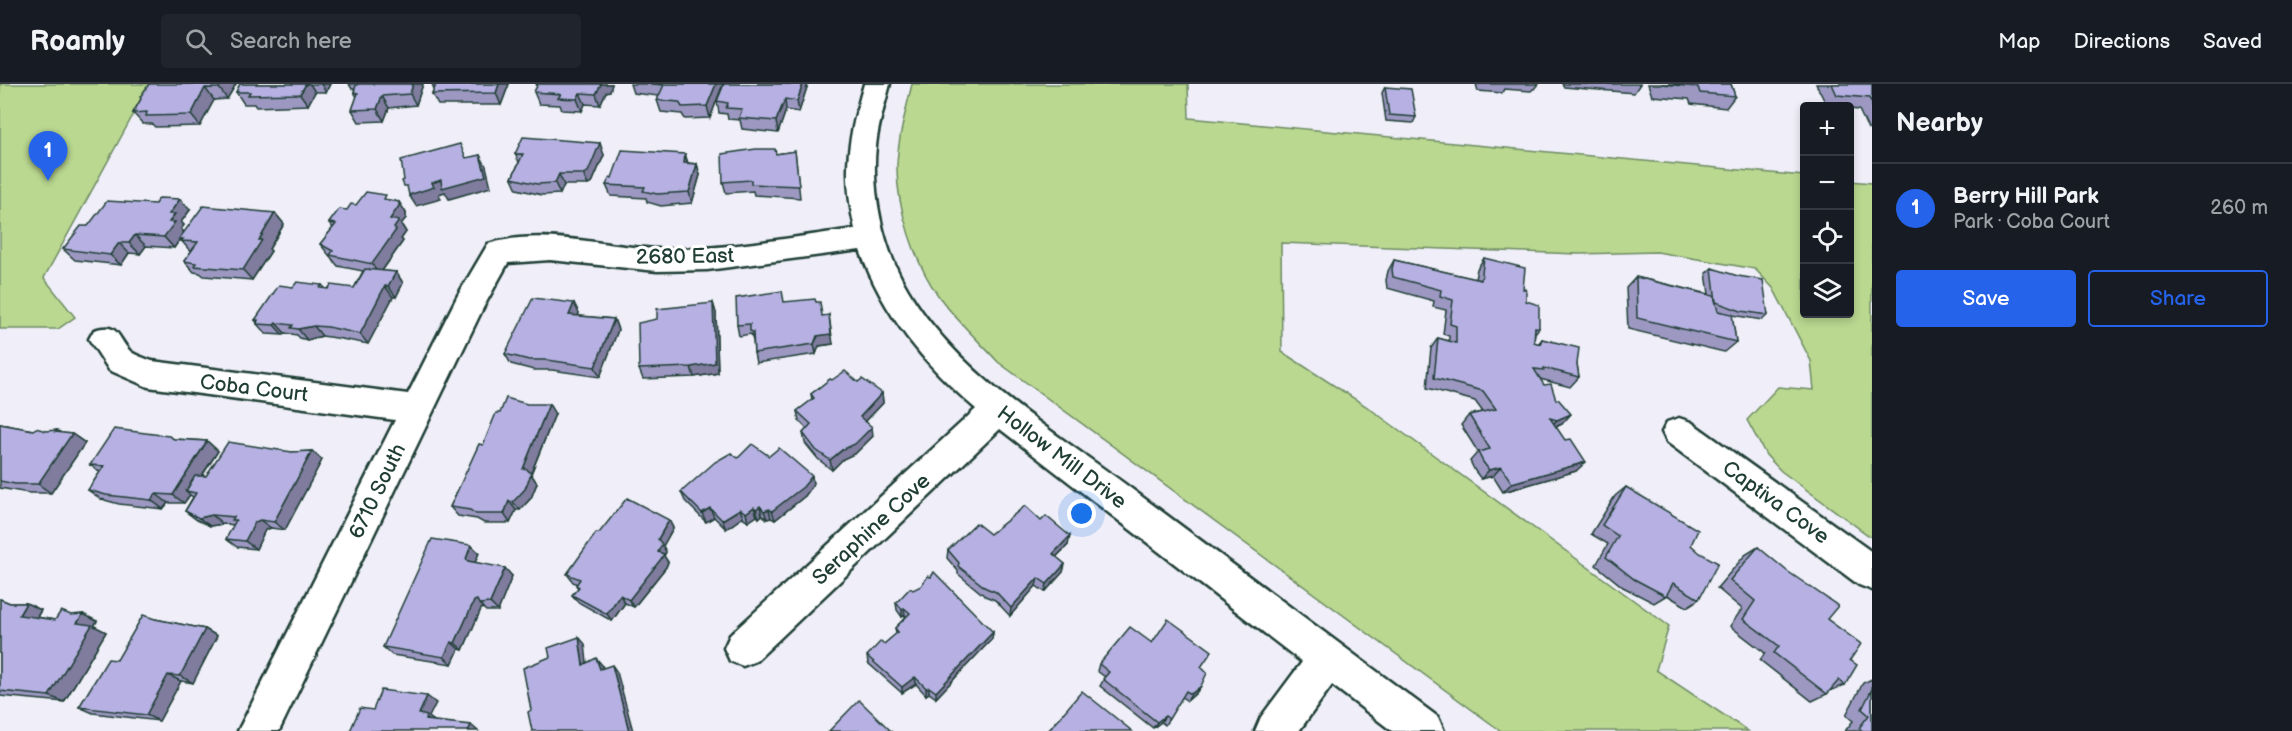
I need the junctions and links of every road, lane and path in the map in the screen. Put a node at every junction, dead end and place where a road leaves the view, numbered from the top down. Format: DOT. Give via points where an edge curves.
graph roads {
  1 [pos="877,84"];
  2 [pos="869,238"];
  3 [pos="499,252"];
  4 [pos="105,339"];
  5 [pos="418,409"];
  6 [pos="999,410"];
  7 [pos="1679,432"];
  8 [pos="1872,573"];
  9 [pos="743,648"];
  10 [pos="1328,658"];
  11 [pos="258,731"];
  12 [pos="1275,731"];
  13 [pos="1424,731"];
  1 -- 2 [label="street, Hollow Mill Drive" via="863,139 861,187"];
  2 -- 3 [label="street, 2680 East" via="707,259 657,260 550,249"];
  2 -- 6 [label="street, Hollow Mill Drive" via="882,273 927,342"];
  3 -- 5 [label="street, 6710 South"];
  4 -- 5 [label="street, Coba Court" via="120,361 148,374"];
  5 -- 11 [label="street, 6710 South"];
  6 -- 9 [label="street, Seraphine Cove"];
  6 -- 10 [label="street, Hollow Mill Drive"];
  7 -- 8 [label="street, Captiva Cove"];
  10 -- 12 [label="street"];
  10 -- 13 [label="street, Hollow Mill Drive"];
}
